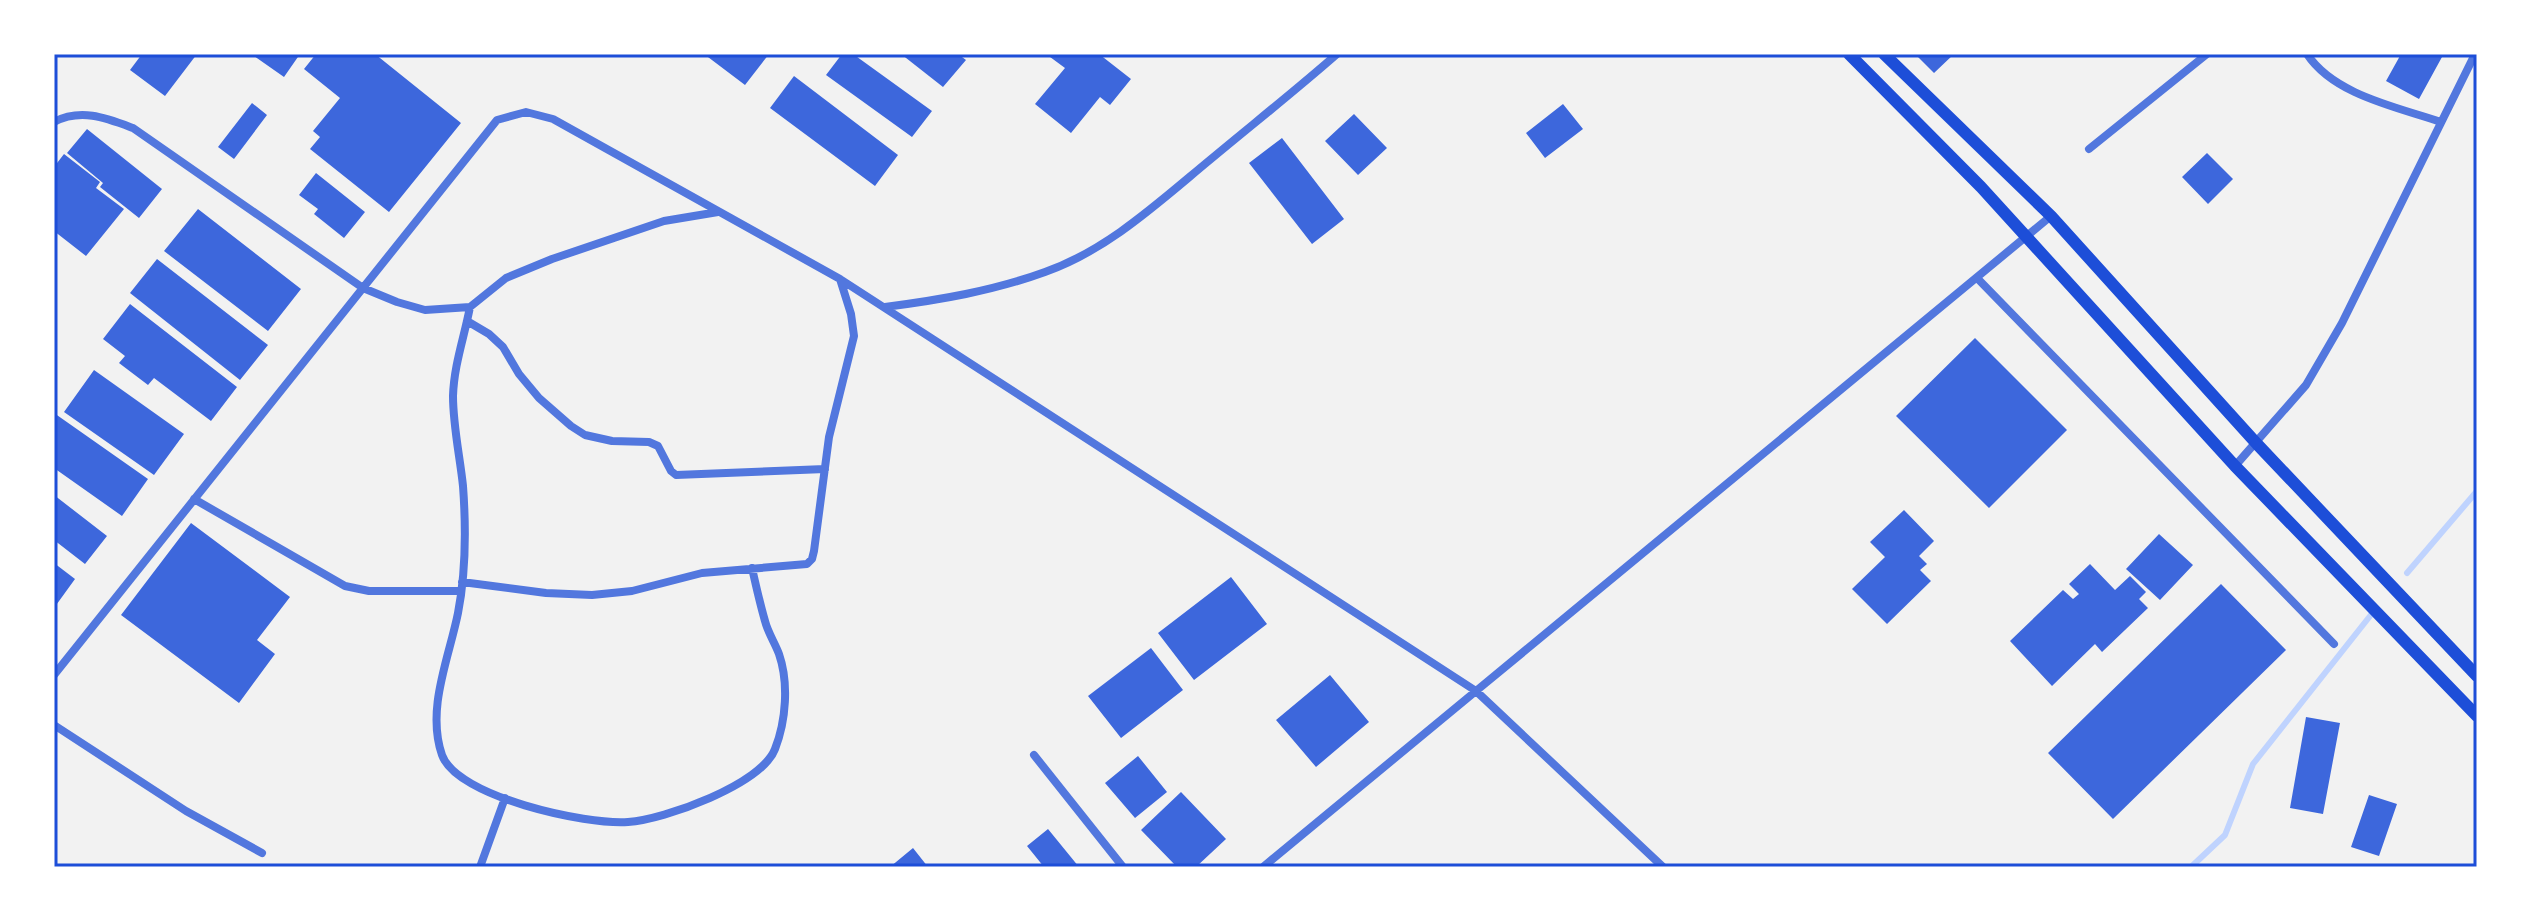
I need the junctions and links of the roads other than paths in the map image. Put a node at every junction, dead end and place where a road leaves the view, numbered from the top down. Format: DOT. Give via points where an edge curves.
graph roads {
  1 [pos="1337,54"];
  2 [pos="1849,54"];
  3 [pos="1884,54"];
  4 [pos="2207,54"];
  5 [pos="2307,54"];
  6 [pos="2475,54"];
  7 [pos="54,122"];
  8 [pos="2441,122"];
  9 [pos="2089,149"];
  10 [pos="718,212"];
  11 [pos="2051,216"];
  12 [pos="2027,237"];
  13 [pos="840,279"];
  14 [pos="1978,279"];
  15 [pos="363,288"];
  16 [pos="470,307"];
  17 [pos="884,307"];
  18 [pos="467,321"];
  19 [pos="2257,444"];
  20 [pos="2235,466"];
  21 [pos="825,469"];
  22 [pos="194,499"];
  23 [pos="752,568"];
  24 [pos="2379,574"];
  25 [pos="461,586"];
  26 [pos="2361,594"];
  27 [pos="2334,644"];
  28 [pos="54,675"];
  29 [pos="2477,676"];
  30 [pos="1476,691"];
  31 [pos="2477,716"];
  32 [pos="54,725"];
  33 [pos="1034,755"];
  34 [pos="505,798"];
  35 [pos="262,853"];
  36 [pos="480,867"];
  37 [pos="1123,867"];
  38 [pos="1263,867"];
  39 [pos="1663,867"];
  1 -- 17 [label="street" via="1150,210 1097,247 1048,272 990,289"];
  2 -- 12 [label="main road"];
  3 -- 11 [label="main road"];
  4 -- 9 [label="street"];
  5 -- 8 [label="street" via="2350,89"];
  6 -- 8 [label="street"];
  7 -- 15 [label="street" via="68,115 100,116 133,128"];
  8 -- 19 [label="street" via="2342,323 2306,385"];
  10 -- 13 [label="street"];
  10 -- 15 [label="street" via="553,119 526,112 497,120"];
  10 -- 16 [label="street" via="664,221 552,259 506,278"];
  11 -- 12 [label="street"];
  11 -- 19 [label="main road"];
  12 -- 14 [label="street"];
  12 -- 20 [label="main road"];
  13 -- 17 [label="street"];
  13 -- 21 [label="street" via="854,336"];
  14 -- 27 [label="street"];
  14 -- 30 [label="street"];
  15 -- 16 [label="street" via="425,310"];
  15 -- 22 [label="street"];
  16 -- 18 [label="street"];
  17 -- 30 [label="street"];
  18 -- 21 [label="street" via="503,347 539,398 571,426 585,435 658,446 676,475"];
  18 -- 25 [label="street" via="453,400 463,490"];
  19 -- 20 [label="street"];
  19 -- 24 [label="main road"];
  20 -- 26 [label="main road"];
  21 -- 23 [label="street" via="812,559 799,566"];
  22 -- 25 [label="street" via="345,586 369,591"];
  22 -- 28 [label="street"];
  23 -- 25 [label="street" via="592,595"];
  23 -- 34 [label="street" via="785,681 775,753 756,773 705,801 628,822 575,819"];
  24 -- 26 [label="main road"];
  24 -- 29 [label="main road"];
  25 -- 34 [label="street" via="437,701 442,756 469,785"];
  26 -- 31 [label="main road"];
  30 -- 38 [label="street"];
  30 -- 39 [label="street"];
  32 -- 35 [label="street" via="186,811"];
  33 -- 37 [label="street"];
  34 -- 36 [label="street"];
}
